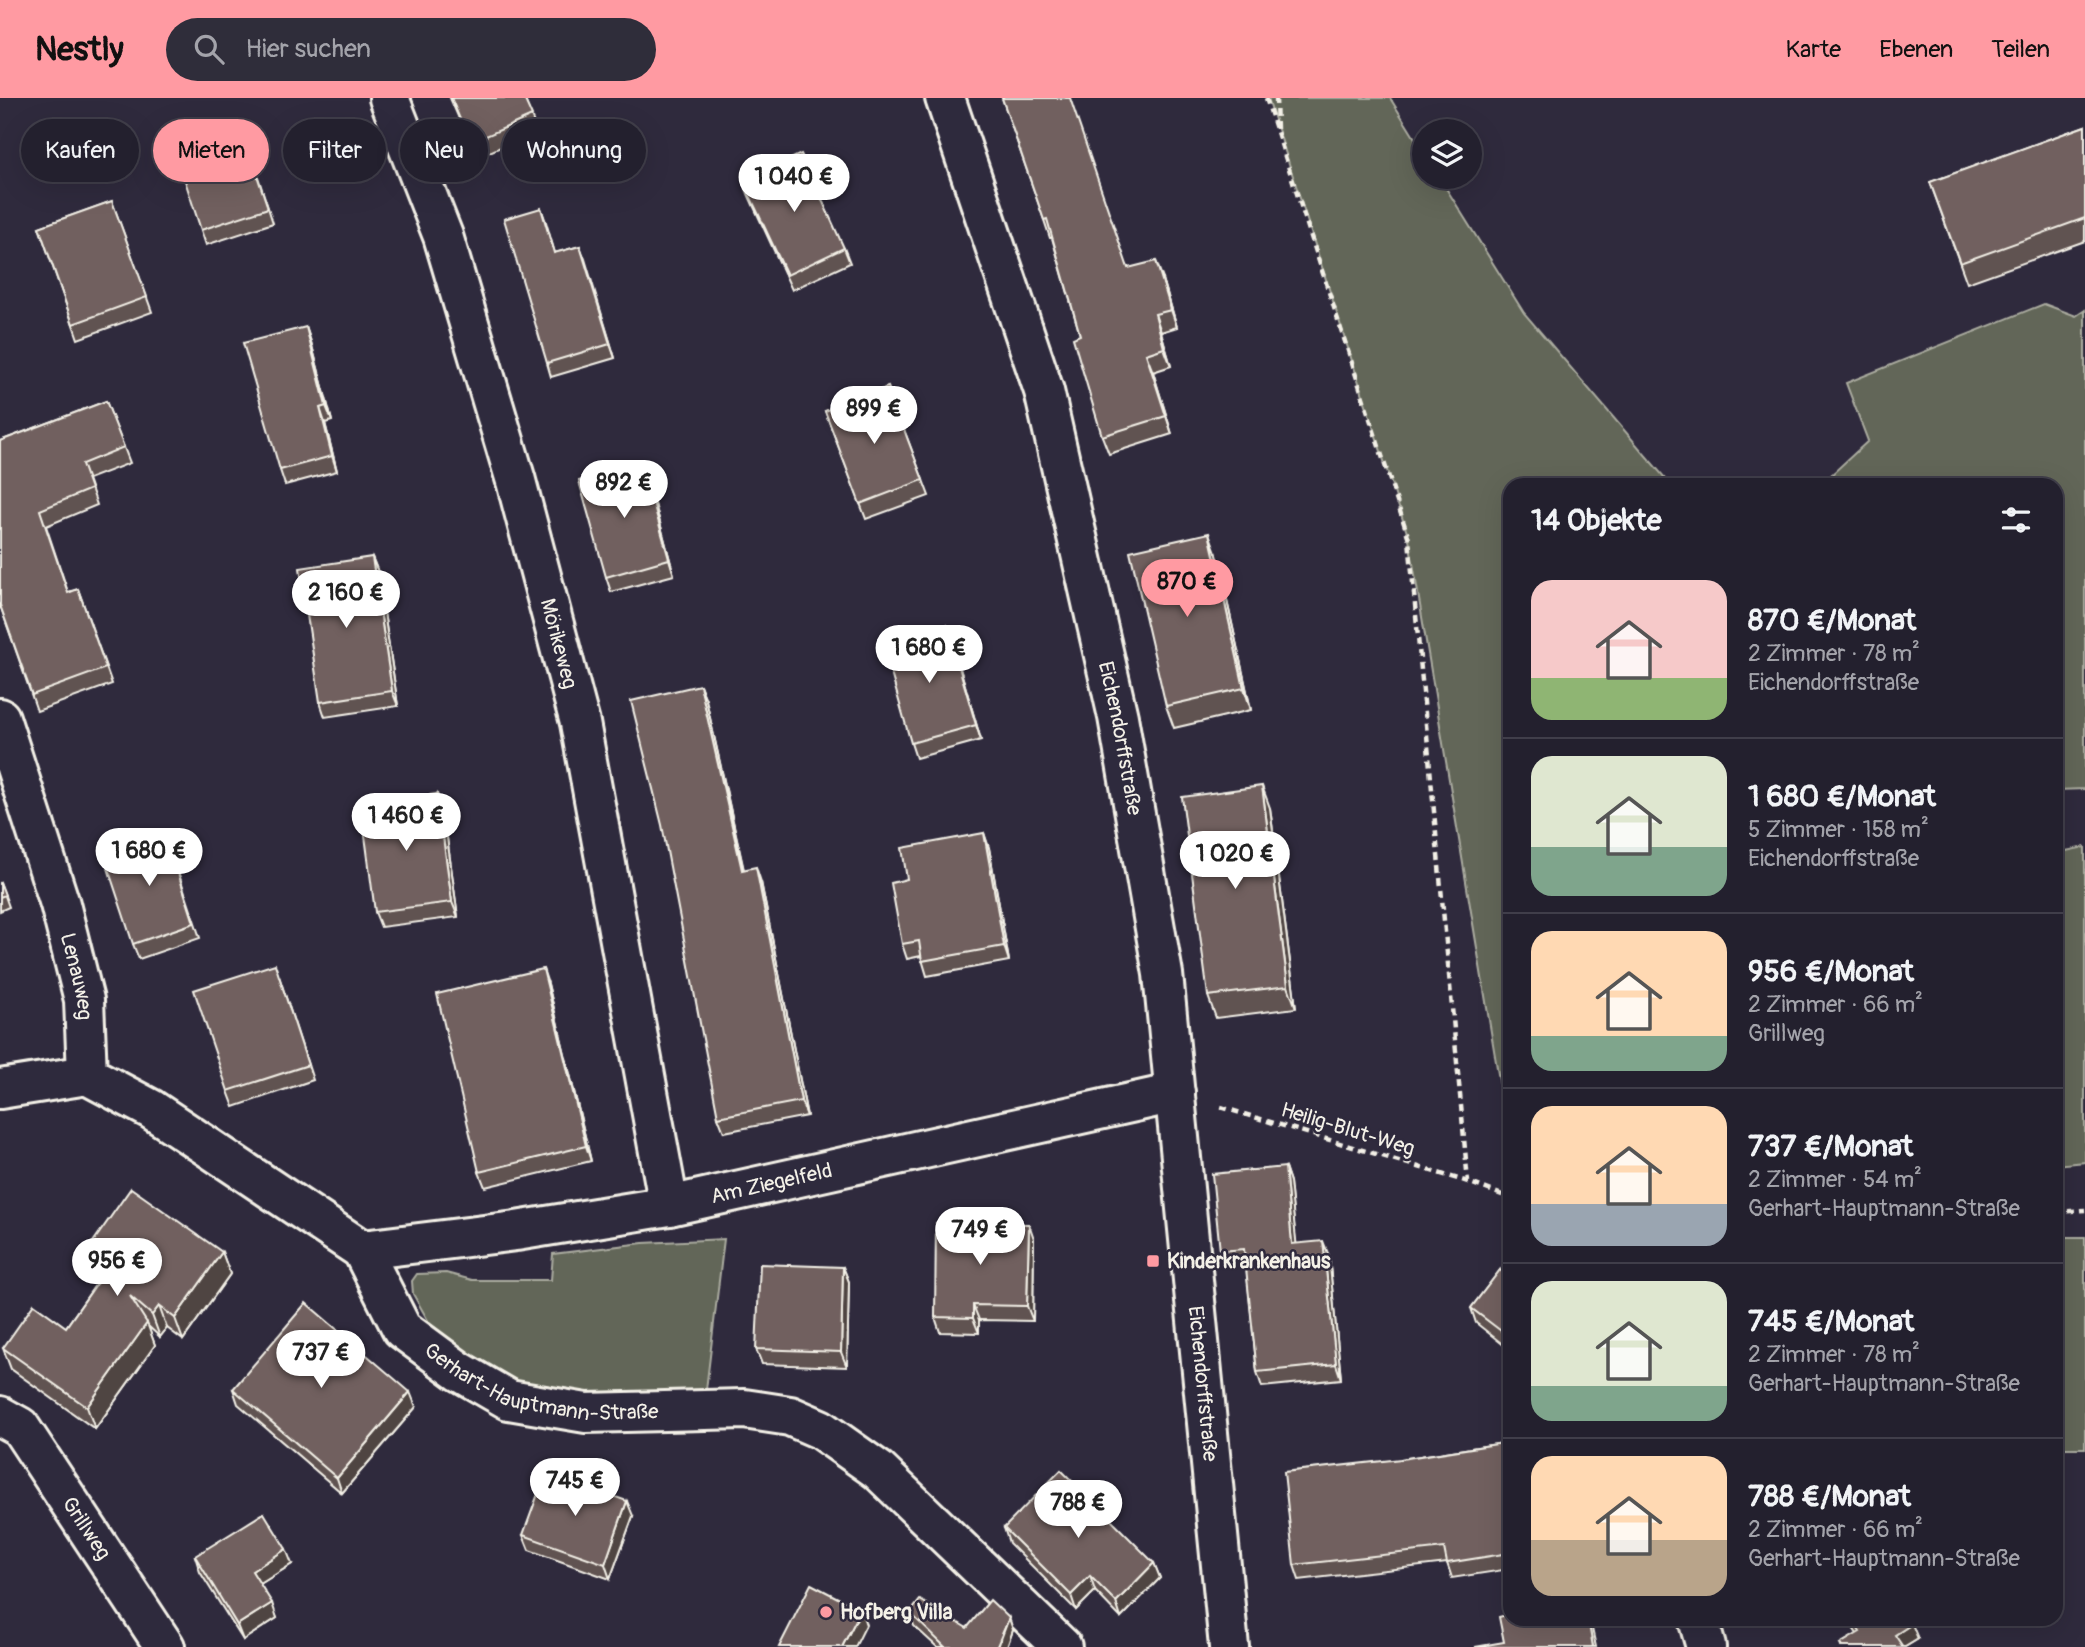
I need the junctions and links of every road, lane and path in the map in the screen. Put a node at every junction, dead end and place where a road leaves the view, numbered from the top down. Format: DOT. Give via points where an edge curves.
graph roads {
  1 [pos="388,98"];
  2 [pos="945,98"];
  3 [pos="1266,98"];
  4 [pos="1276,98"];
  5 [pos="1278,134"];
  6 [pos="0,718"];
  7 [pos="87,1075"];
  8 [pos="0,1089"];
  9 [pos="1175,1093"];
  10 [pos="1468,1182"];
  11 [pos="1503,1195"];
  12 [pos="669,1206"];
  13 [pos="2085,1210"];
  14 [pos="2063,1212"];
  15 [pos="362,1250"];
  16 [pos="0,1416"];
  17 [pos="1700,1626"];
  18 [pos="165,1647"];
  19 [pos="1062,1647"];
  20 [pos="1229,1647"];
  21 [pos="1706,1647"];
  1 -- 12 [label="street, Mörikeweg" via="443,236 516,481 580,723"];
  2 -- 9 [label="street, Eichendorffstraße" via="1044,391 1083,556 1144,856 1163,974"];
  3 -- 5 [label="path"];
  4 -- 5 [label="path"];
  5 -- 10 [label="path" via="1409,539"];
  6 -- 7 [label="street, Lenauweg" via="60,904 84,1000"];
  7 -- 8 [label="street"];
  7 -- 15 [label="street, Gerhart-Hauptmann-Straße" via="151,1109"];
  9 -- 10 [label="path, Heilig-Blut-Weg"];
  9 -- 12 [label="street, Am Ziegelfeld"];
  9 -- 20 [label="street, Eichendorffstraße"];
  10 -- 11 [label="path, Heilig-Blut-Weg"];
  12 -- 15 [label="street, Am Ziegelfeld"];
  13 -- 14 [label="path"];
  15 -- 19 [label="street, Gerhart-Hauptmann-Straße" via="402,1329 509,1400 586,1413 744,1409 790,1416 820,1429 878,1469"];
  16 -- 18 [label="street, Grillweg" via="20,1427"];
  17 -- 21 [label="street"];
}
